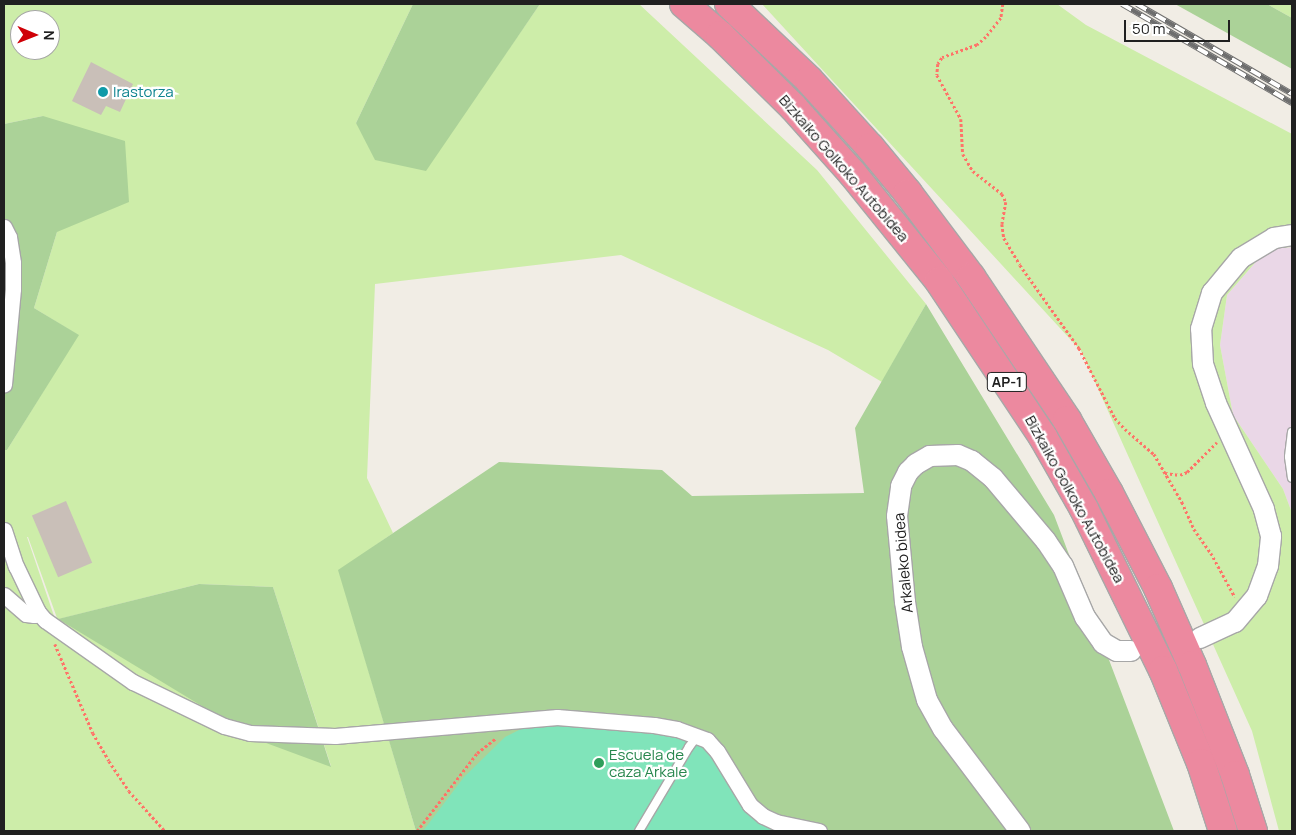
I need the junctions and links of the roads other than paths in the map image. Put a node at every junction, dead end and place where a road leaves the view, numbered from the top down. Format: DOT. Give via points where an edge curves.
graph roads {
  1 [pos="684,4"];
  2 [pos="729,4"];
  3 [pos="4,227"];
  4 [pos="1292,235"];
  5 [pos="4,385"];
  6 [pos="1292,432"];
  7 [pos="1292,478"];
  8 [pos="4,530"];
  9 [pos="4,595"];
  10 [pos="42,616"];
  11 [pos="1200,638"];
  12 [pos="1131,651"];
  13 [pos="698,735"];
  14 [pos="639,831"];
  15 [pos="819,831"];
  16 [pos="1020,831"];
  17 [pos="1223,831"];
  18 [pos="1254,831"];
  1 -- 17 [label="highway, Bizkaiko Golkoko Autobidea / AP-1" via="793,107 852,174 938,281 1043,437 1088,518 1163,670"];
  2 -- 18 [label="highway, Bizkaiko Golkoko Autobidea / AP-1" via="809,80 908,193 971,277 1066,420 1158,588 1213,720"];
  3 -- 5 [label="street" via="13,262"];
  4 -- 11 [label="street" via="1274,238 1240,258 1212,293 1201,329 1203,364 1216,403 1264,509 1271,536 1268,566 1257,596 1235,622"];
  6 -- 7 [label="lane" via="1289,457"];
  8 -- 10 [label="street" via="16,566"];
  9 -- 10 [label="street" via="26,614"];
  10 -- 13 [label="street" via="133,682 197,715 250,733 335,736 557,717 654,725"];
  12 -- 16 [label="street, Arkaleko bidea" via="1117,651 1103,642 1085,617 1063,566 1046,541 993,478 972,460 958,455 930,456 908,472 901,486 897,516 912,647 927,700 943,730"];
  13 -- 14 [label="lane"];
  13 -- 15 [label="street" via="717,751 750,805 763,816"];
}
